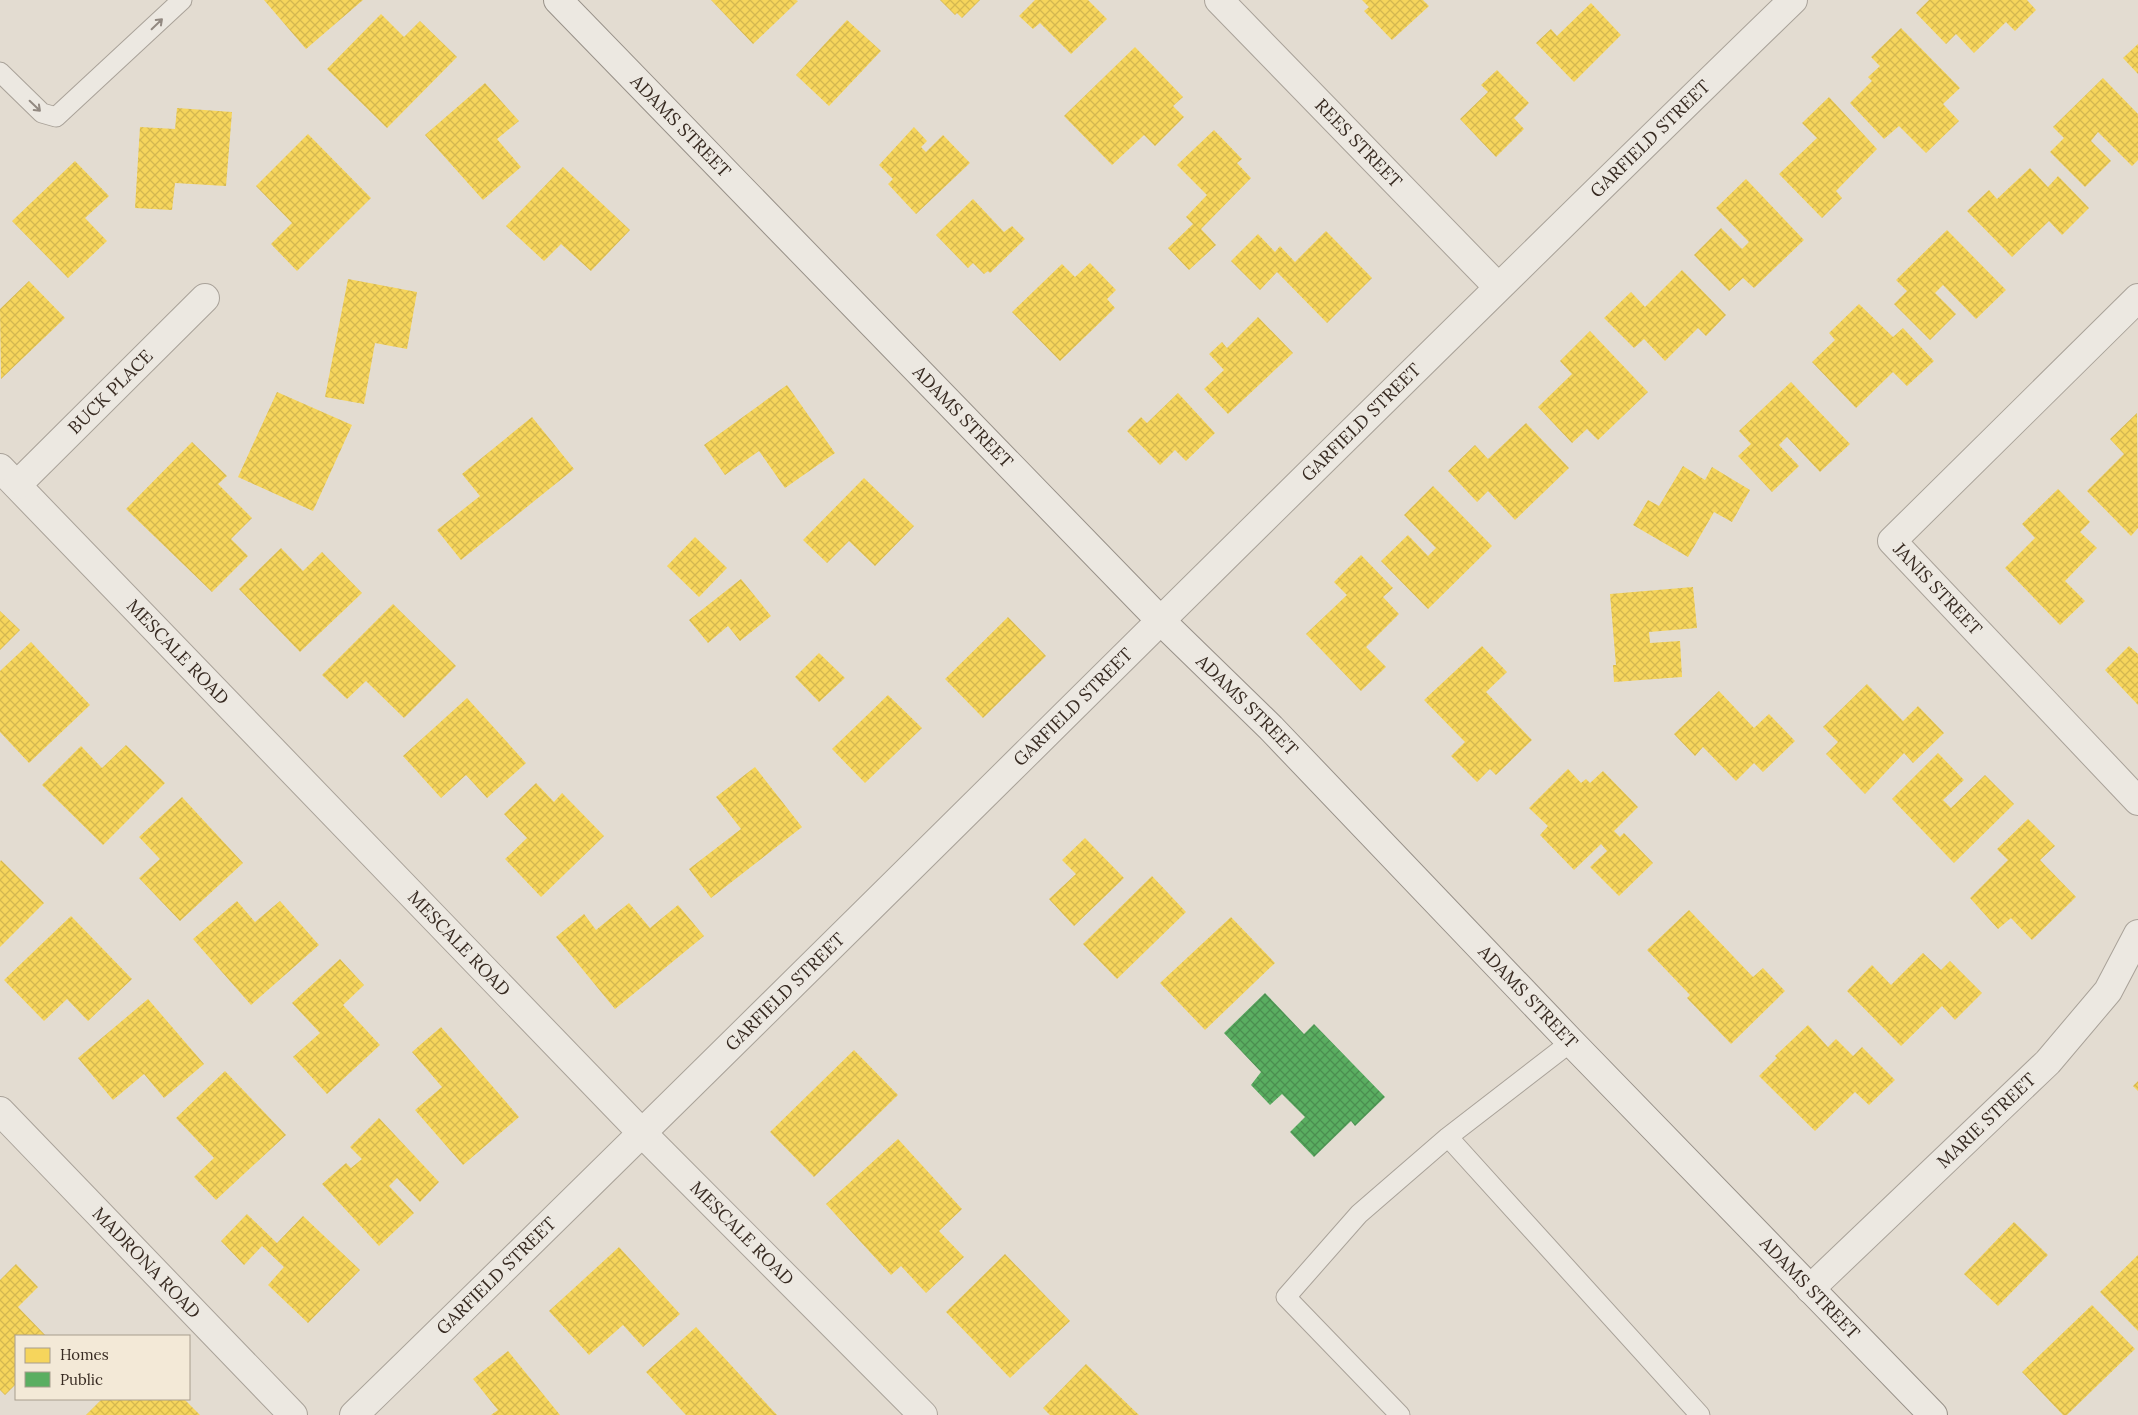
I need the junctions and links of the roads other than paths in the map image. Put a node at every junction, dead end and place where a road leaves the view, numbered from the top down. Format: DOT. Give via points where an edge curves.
graph roads {
  1 [pos="182,0"];
  2 [pos="558,0"];
  3 [pos="1220,0"];
  4 [pos="1793,0"];
  5 [pos="0,72"];
  6 [pos="1497,286"];
  7 [pos="205,298"];
  8 [pos="2138,298"];
  9 [pos="8,477"];
  10 [pos="1160,619"];
  11 [pos="2138,802"];
  12 [pos="2138,934"];
  13 [pos="1570,1042"];
  14 [pos="0,1111"];
  15 [pos="643,1134"];
  16 [pos="1448,1137"];
  17 [pos="1810,1289"];
  18 [pos="293,1415"];
  19 [pos="354,1415"];
  20 [pos="923,1415"];
  21 [pos="1400,1415"];
  22 [pos="1700,1415"];
  23 [pos="1934,1415"];
  5 -- 1 [label="lane, one-way" via="42,113 56,117"];
  2 -- 10 [label="street, ADAMS STREET"];
  3 -- 6 [label="street, REES STREET"];
  4 -- 6 [label="street, GARFIELD STREET"];
  6 -- 10 [label="street, GARFIELD STREET"];
  7 -- 9 [label="street, BUCK PLACE"];
  8 -- 11 [label="street, JANIS STREET" via="1892,541"];
  9 -- 15 [label="street, MESCALE ROAD"];
  10 -- 13 [label="street, ADAMS STREET" via="1271,728"];
  10 -- 15 [label="street, GARFIELD STREET"];
  12 -- 17 [label="street, MARIE STREET" via="2108,990 2048,1062"];
  13 -- 16 [label="lane"];
  13 -- 17 [label="street, ADAMS STREET"];
  14 -- 18 [label="street, MADRONA ROAD"];
  15 -- 19 [label="street, GARFIELD STREET"];
  15 -- 20 [label="street, MESCALE ROAD"];
  16 -- 21 [label="lane" via="1360,1214 1286,1297"];
  16 -- 22 [label="lane"];
  17 -- 23 [label="street, ADAMS STREET"];
}
